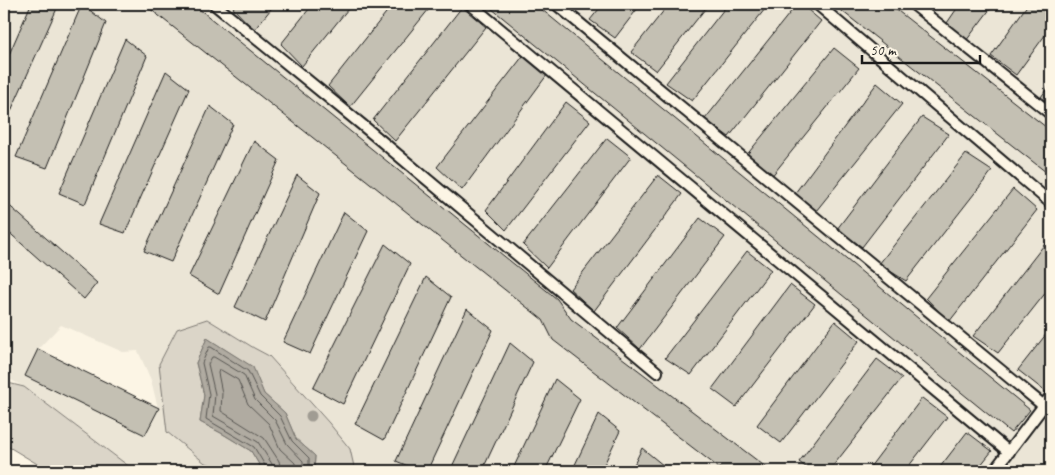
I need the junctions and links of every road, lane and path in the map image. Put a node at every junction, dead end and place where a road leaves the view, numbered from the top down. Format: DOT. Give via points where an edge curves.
graph roads {
  1 [pos="214,4"];
  2 [pos="470,4"];
  3 [pos="556,4"];
  4 [pos="817,4"];
  5 [pos="913,4"];
  6 [pos="1051,114"];
  7 [pos="1051,203"];
  8 [pos="658,372"];
  9 [pos="1051,396"];
  10 [pos="1044,406"];
  11 [pos="1009,452"];
  12 [pos="994,471"];
  1 -- 8 [label="lane"];
  2 -- 11 [label="lane"];
  3 -- 10 [label="lane"];
  4 -- 7 [label="lane"];
  5 -- 6 [label="lane"];
  9 -- 10 [label="lane"];
  10 -- 11 [label="lane"];
  11 -- 12 [label="lane"];
}
